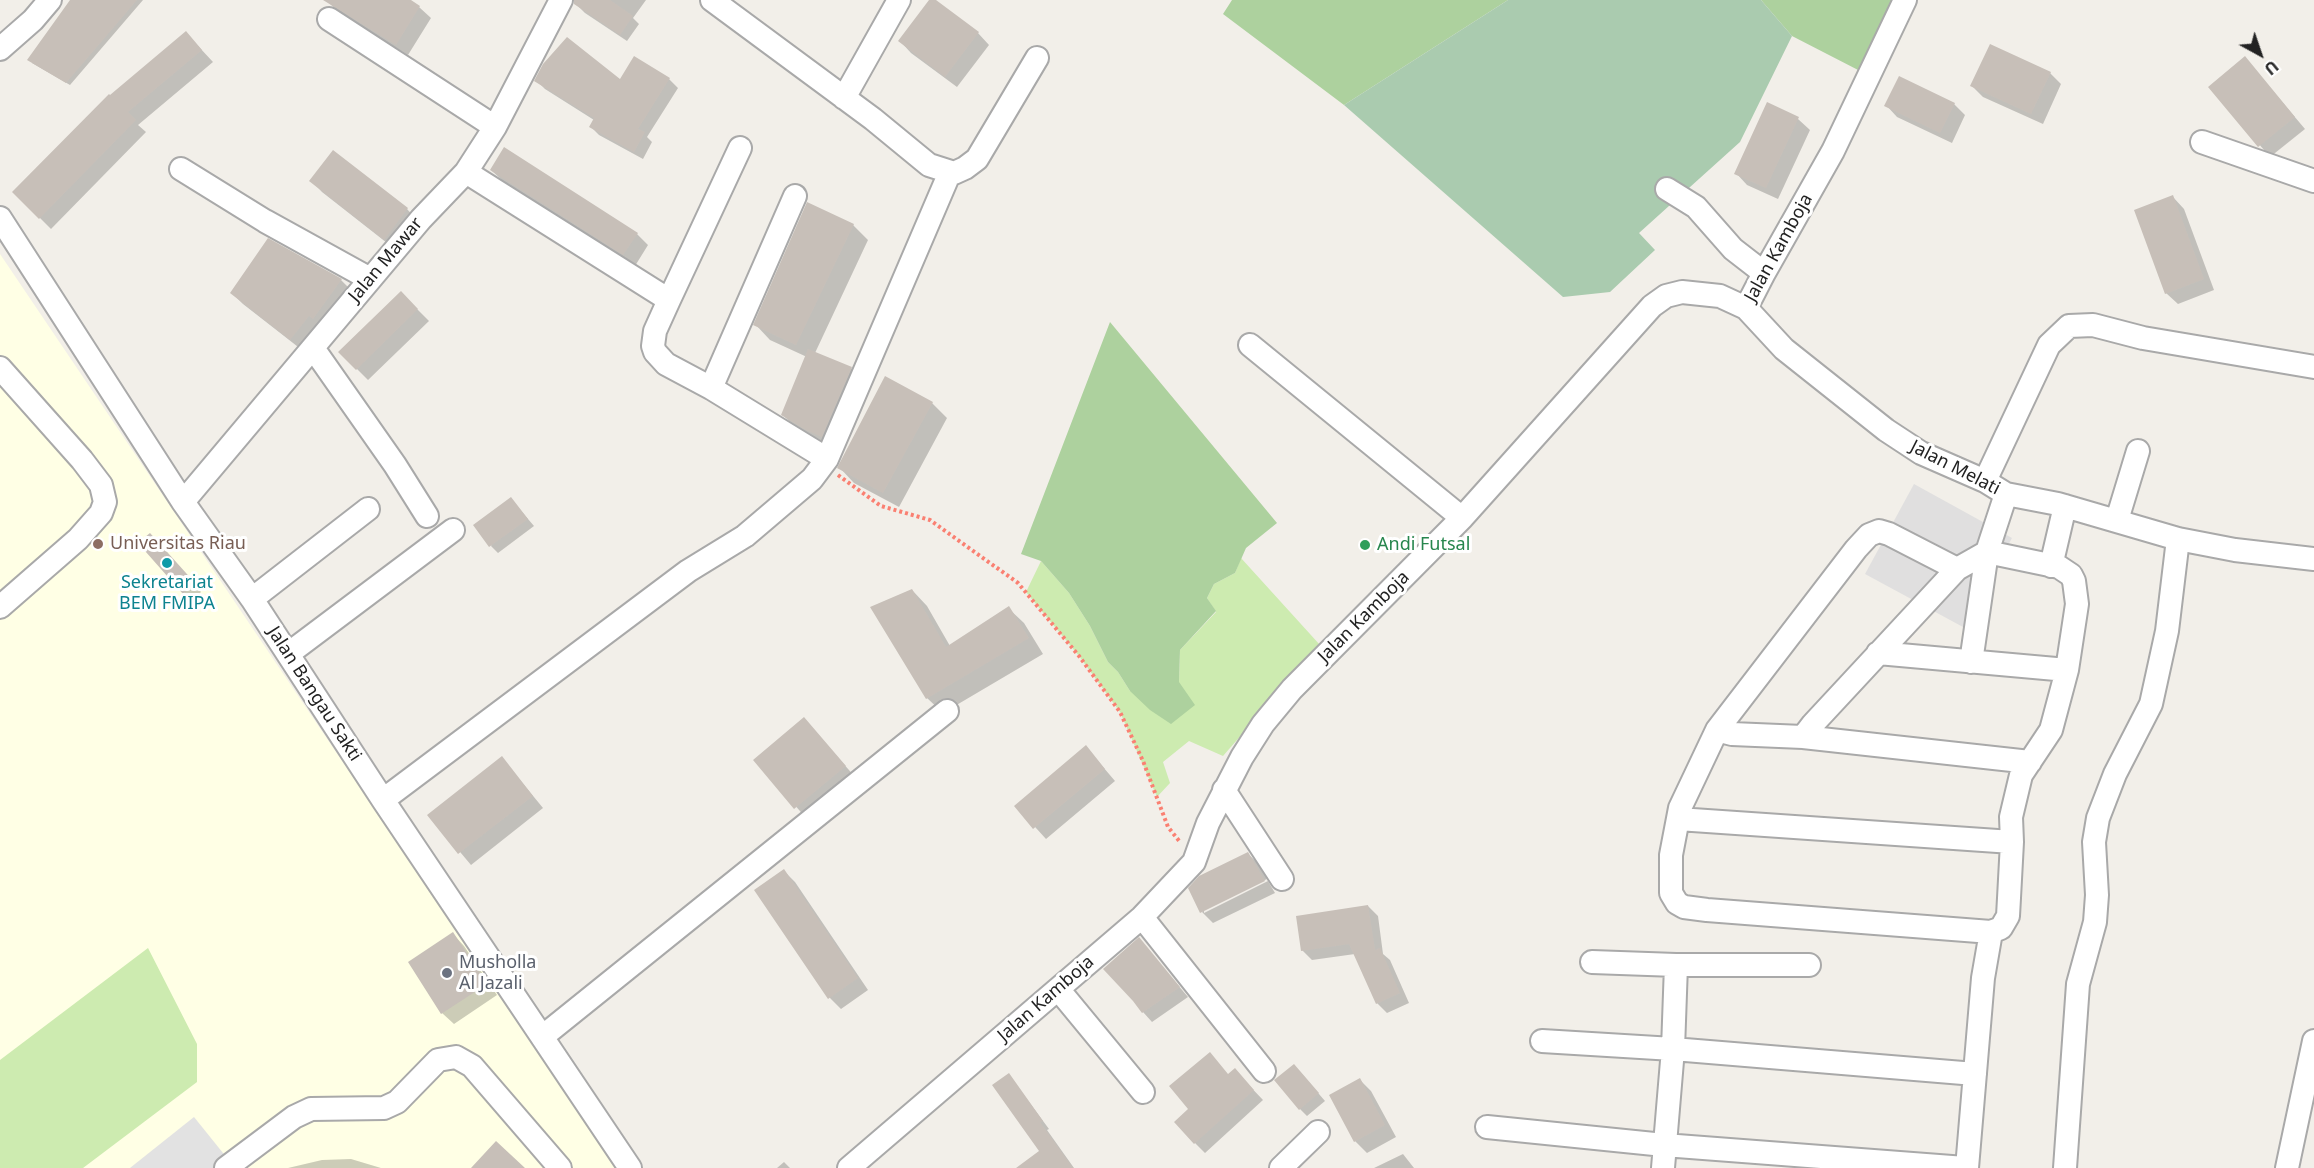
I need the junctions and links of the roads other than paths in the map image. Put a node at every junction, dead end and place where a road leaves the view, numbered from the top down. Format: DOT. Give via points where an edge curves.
graph roads {
  1 [pos="50,0"];
  2 [pos="712,0"];
  3 [pos="899,0"];
  4 [pos="1905,0"];
  5 [pos="553,3"];
  6 [pos="329,19"];
  7 [pos="0,49"];
  8 [pos="1037,58"];
  9 [pos="844,98"];
  10 [pos="495,127"];
  11 [pos="2202,142"];
  12 [pos="740,148"];
  13 [pos="181,169"];
  14 [pos="466,172"];
  15 [pos="950,172"];
  16 [pos="2314,181"];
  17 [pos="1667,189"];
  18 [pos="795,196"];
  19 [pos="0,218"];
  20 [pos="1764,273"];
  21 [pos="370,279"];
  22 [pos="669,300"];
  23 [pos="1746,308"];
  24 [pos="1250,345"];
  25 [pos="313,348"];
  26 [pos="2314,367"];
  27 [pos="0,368"];
  28 [pos="711,388"];
  29 [pos="2138,451"];
  30 [pos="824,462"];
  31 [pos="1985,481"];
  32 [pos="2006,494"];
  33 [pos="183,502"];
  34 [pos="2065,506"];
  35 [pos="368,509"];
  36 [pos="427,516"];
  37 [pos="1462,518"];
  38 [pos="2117,520"];
  39 [pos="453,530"];
  40 [pos="2178,539"];
  41 [pos="1987,552"];
  42 [pos="2314,559"];
  43 [pos="2051,566"];
  44 [pos="1957,569"];
  45 [pos="252,599"];
  46 [pos="0,607"];
  47 [pos="1878,653"];
  48 [pos="288,654"];
  49 [pos="1971,662"];
  50 [pos="2067,670"];
  51 [pos="947,711"];
  52 [pos="1717,730"];
  53 [pos="1803,737"];
  54 [pos="2030,762"];
  55 [pos="1224,790"];
  56 [pos="383,800"];
  57 [pos="1678,819"];
  58 [pos="2012,842"];
  59 [pos="1282,879"];
  60 [pos="1142,917"];
  61 [pos="1991,932"];
  62 [pos="1592,962"];
  63 [pos="1676,965"];
  64 [pos="1809,965"];
  65 [pos="1058,989"];
  66 [pos="542,1037"];
  67 [pos="1542,1041"];
  68 [pos="2314,1041"];
  69 [pos="1673,1049"];
  70 [pos="1264,1071"];
  71 [pos="1975,1074"];
  72 [pos="1143,1092"];
  73 [pos="1486,1127"];
  74 [pos="1318,1132"];
  75 [pos="1664,1145"];
  76 [pos="226,1168"];
  77 [pos="560,1168"];
  78 [pos="630,1168"];
  79 [pos="849,1168"];
  80 [pos="1281,1168"];
  81 [pos="1664,1168"];
  82 [pos="1966,1168"];
  83 [pos="2065,1168"];
  84 [pos="2287,1168"];
  1 -- 7 [label="street"];
  2 -- 9 [label="street"];
  3 -- 9 [label="street"];
  4 -- 20 [label="street, Jalan Kamboja" via="1833,151"];
  5 -- 10 [label="street, Jalan Mawar"];
  6 -- 10 [label="street"];
  8 -- 15 [label="street" via="977,159"];
  9 -- 15 [label="street" via="929,165"];
  10 -- 14 [label="street, Jalan Mawar"];
  11 -- 16 [label="street"];
  12 -- 22 [label="street"];
  13 -- 21 [label="street" via="264,221"];
  14 -- 21 [label="street, Jalan Mawar"];
  14 -- 22 [label="street"];
  15 -- 30 [label="street"];
  17 -- 20 [label="street" via="1696,207 1734,249"];
  18 -- 28 [label="street"];
  19 -- 33 [label="street, Jalan Bangau Sakti"];
  20 -- 23 [label="street, Jalan Kamboja"];
  21 -- 25 [label="street, Jalan Mawar"];
  22 -- 28 [label="street" via="655,331 655,352 666,364"];
  23 -- 31 [label="street, Jalan Melati" via="1784,349 1886,429 1921,453"];
  23 -- 37 [label="street, Jalan Kamboja" via="1720,296 1682,292 1666,296 1652,306"];
  24 -- 37 [label="street"];
  25 -- 33 [label="street, Jalan Mawar"];
  25 -- 36 [label="street"];
  26 -- 31 [label="street" via="2144,338 2092,325 2069,326 2049,345"];
  27 -- 46 [label="street" via="82,460 101,485 105,502 101,513 78,539"];
  28 -- 30 [label="street"];
  29 -- 38 [label="street"];
  30 -- 56 [label="street" via="812,479 745,536 688,571"];
  31 -- 32 [label="street, Jalan Melati"];
  32 -- 34 [label="street, Jalan Melati"];
  32 -- 41 [label="street"];
  33 -- 45 [label="street, Jalan Bangau Sakti"];
  34 -- 38 [label="street, Jalan Melati"];
  34 -- 43 [label="street"];
  35 -- 45 [label="street"];
  37 -- 55 [label="street, Jalan Kamboja" via="1292,688 1263,724"];
  38 -- 40 [label="street, Jalan Melati"];
  39 -- 48 [label="street"];
  40 -- 42 [label="street, Jalan Melati"];
  40 -- 83 [label="street" via="2168,631 2151,704 2115,774 2098,818 2094,842 2097,904 2078,984"];
  41 -- 43 [label="street"];
  41 -- 44 [label="street"];
  41 -- 49 [label="street"];
  43 -- 50 [label="street" via="2071,575 2077,591"];
  44 -- 47 [label="street"];
  44 -- 52 [label="street" via="1889,534 1879,531 1869,535"];
  45 -- 48 [label="street, Jalan Bangau Sakti"];
  47 -- 49 [label="street"];
  47 -- 53 [label="street"];
  48 -- 56 [label="street, Jalan Bangau Sakti"];
  49 -- 50 [label="street"];
  50 -- 54 [label="street" via="2051,730"];
  51 -- 66 [label="street"];
  52 -- 53 [label="street"];
  52 -- 57 [label="street"];
  53 -- 54 [label="street"];
  54 -- 58 [label="street" via="2021,775 2011,818"];
  55 -- 59 [label="street"];
  55 -- 60 [label="street, Jalan Kamboja" via="1194,862"];
  56 -- 66 [label="street, Jalan Bangau Sakti"];
  57 -- 58 [label="street"];
  57 -- 61 [label="street" via="1671,855 1671,893 1684,907"];
  58 -- 61 [label="street" via="2008,916 2001,928"];
  60 -- 65 [label="street, Jalan Kamboja"];
  60 -- 70 [label="street"];
  61 -- 71 [label="street"];
  62 -- 63 [label="street"];
  63 -- 64 [label="street"];
  63 -- 69 [label="street"];
  65 -- 72 [label="street"];
  65 -- 79 [label="street, Jalan Kamboja"];
  66 -- 78 [label="street, Jalan Bangau Sakti"];
  67 -- 69 [label="street"];
  68 -- 84 [label="street"];
  69 -- 71 [label="street"];
  69 -- 75 [label="street"];
  71 -- 82 [label="street"];
  73 -- 75 [label="street"];
  74 -- 80 [label="street"];
  75 -- 81 [label="street"];
  75 -- 82 [label="street"];
  76 -- 77 [label="street" via="294,1117 311,1109 384,1108 397,1102 438,1060 456,1057 472,1066"];
}
